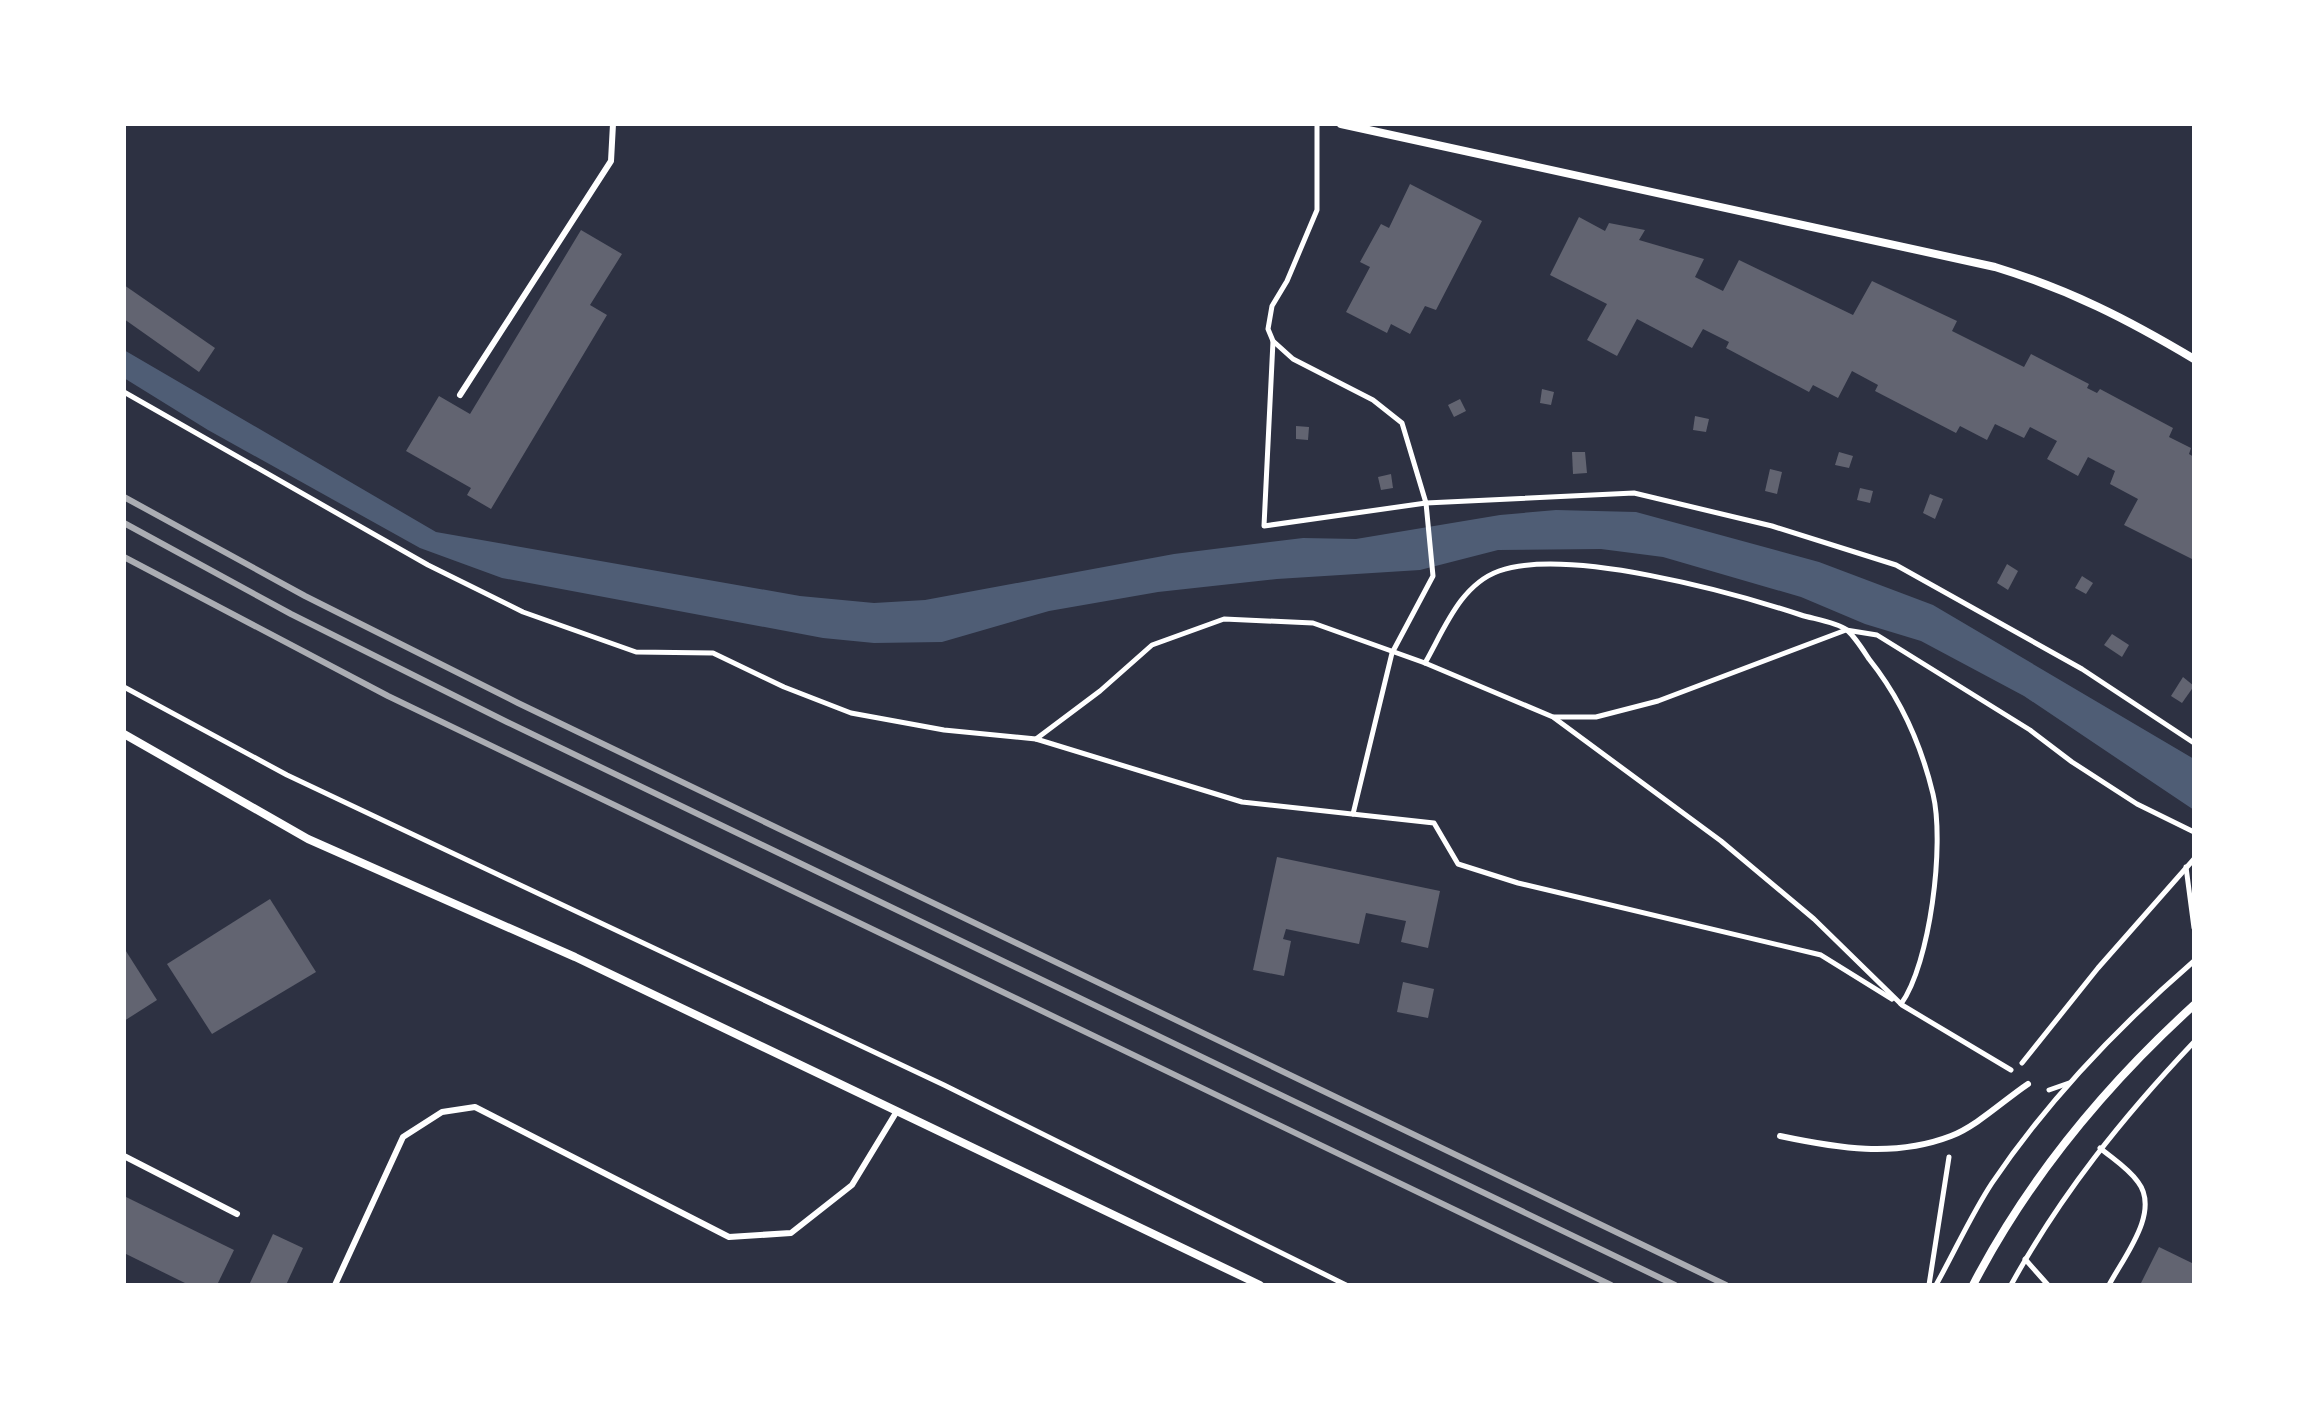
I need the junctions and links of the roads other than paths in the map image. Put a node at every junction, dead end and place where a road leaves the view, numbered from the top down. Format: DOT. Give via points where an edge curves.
graph roads {
  1 [pos="613,124"];
  2 [pos="1341,124"];
  3 [pos="2194,359"];
  4 [pos="460,395"];
  5 [pos="124,734"];
  6 [pos="2194,1005"];
  7 [pos="2028,1084"];
  8 [pos="897,1111"];
  9 [pos="1780,1136"];
  10 [pos="124,1156"];
  11 [pos="237,1214"];
  12 [pos="335,1285"];
  13 [pos="1260,1285"];
  14 [pos="1973,1285"];
  1 -- 4 [label="lane" via="611,161"];
  2 -- 3 [label="street" via="1995,267 2059,286"];
  5 -- 8 [label="street" via="308,839 575,957"];
  6 -- 14 [label="street" via="2070,1135"];
  7 -- 9 [label="lane" via="1952,1136 1886,1151"];
  8 -- 12 [label="lane" via="852,1185 791,1233 729,1237 475,1107 442,1112 403,1137"];
  8 -- 13 [label="street"];
  10 -- 11 [label="lane"];
}
